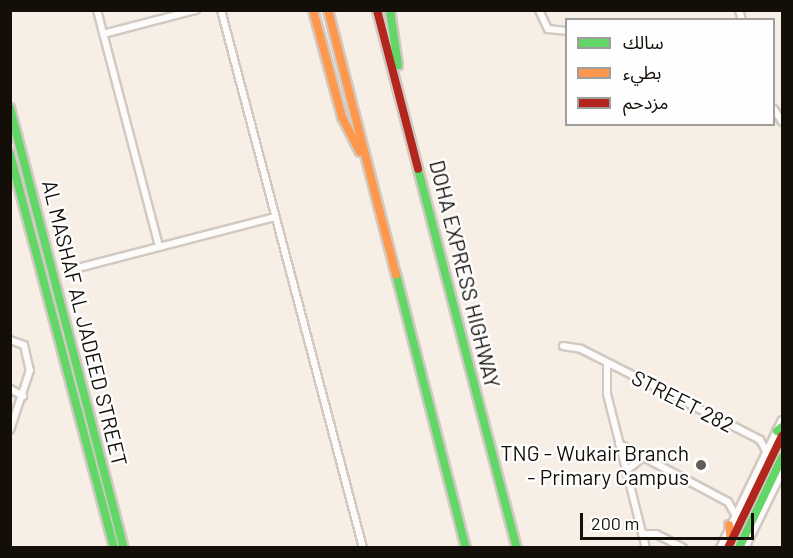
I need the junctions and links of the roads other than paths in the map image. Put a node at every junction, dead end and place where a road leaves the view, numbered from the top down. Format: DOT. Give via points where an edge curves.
graph roads {
  1 [pos="97,10"];
  2 [pos="196,10"];
  3 [pos="221,10"];
  4 [pos="313,10"];
  5 [pos="328,10"];
  6 [pos="377,10"];
  7 [pos="390,10"];
  8 [pos="539,10"];
  9 [pos="565,31"];
  10 [pos="103,34"];
  11 [pos="400,92"];
  12 [pos="10,108"];
  13 [pos="10,154"];
  14 [pos="367,164"];
  15 [pos="275,217"];
  16 [pos="159,247"];
  17 [pos="74,269"];
  18 [pos="10,340"];
  19 [pos="563,346"];
  20 [pos="607,363"];
  21 [pos="10,389"];
  22 [pos="22,396"];
  23 [pos="783,420"];
  24 [pos="10,430"];
  25 [pos="779,433"];
  26 [pos="760,440"];
  27 [pos="619,444"];
  28 [pos="766,451"];
  29 [pos="642,459"];
  30 [pos="782,459"];
  31 [pos="626,471"];
  32 [pos="783,472"];
  33 [pos="743,498"];
  34 [pos="728,502"];
  35 [pos="735,514"];
  36 [pos="729,525"];
  37 [pos="642,534"];
  38 [pos="729,544"];
  39 [pos="114,548"];
  40 [pos="124,548"];
  41 [pos="363,548"];
  42 [pos="466,548"];
  43 [pos="517,548"];
  44 [pos="646,548"];
  45 [pos="683,548"];
  46 [pos="720,548"];
  47 [pos="739,548"];
  48 [pos="745,548"];
  1 -- 10 [label="street"];
  2 -- 10 [label="street"];
  3 -- 15 [label="street"];
  4 -- 14 [label="main road" via="342,117"];
  5 -- 14 [label="main road"];
  6 -- 11 [label="main road, DOHA EXPRESS HIGHWAY"];
  7 -- 11 [label="main road"];
  8 -- 9 [label="street" via="548,29"];
  10 -- 16 [label="street"];
  11 -- 43 [label="main road, DOHA EXPRESS HIGHWAY"];
  12 -- 40 [label="main road, AL MASHAF AL JADEED STREET"];
  13 -- 39 [label="main road, AL MASHAF AL JADEED STREET"];
  14 -- 42 [label="main road"];
  15 -- 16 [label="street"];
  15 -- 41 [label="street"];
  16 -- 17 [label="street"];
  18 -- 22 [label="street" via="24,345 30,366"];
  19 -- 20 [label="street, STREET 282" via="577,347"];
  20 -- 26 [label="street, STREET 282"];
  20 -- 27 [label="street, STREET 282" via="606,388"];
  21 -- 22 [label="street"];
  22 -- 24 [label="street"];
  23 -- 25 [label="street"];
  25 -- 26 [label="street, STREET 282"];
  25 -- 28 [label="street"];
  25 -- 38 [label="main road"];
  26 -- 28 [label="street, STREET 282"];
  27 -- 29 [label="street"];
  27 -- 31 [label="street, STREET 282"];
  28 -- 33 [label="street"];
  29 -- 31 [label="street"];
  29 -- 34 [label="street"];
  30 -- 47 [label="main road"];
  31 -- 37 [label="street, STREET 282"];
  32 -- 48 [label="street"];
  33 -- 34 [label="street"];
  33 -- 35 [label="street"];
  34 -- 35 [label="street"];
  35 -- 36 [label="street"];
  36 -- 38 [label="main road"];
  36 -- 46 [label="street"];
  37 -- 44 [label="street, STREET 282"];
  37 -- 45 [label="street" via="659,535"];
}
